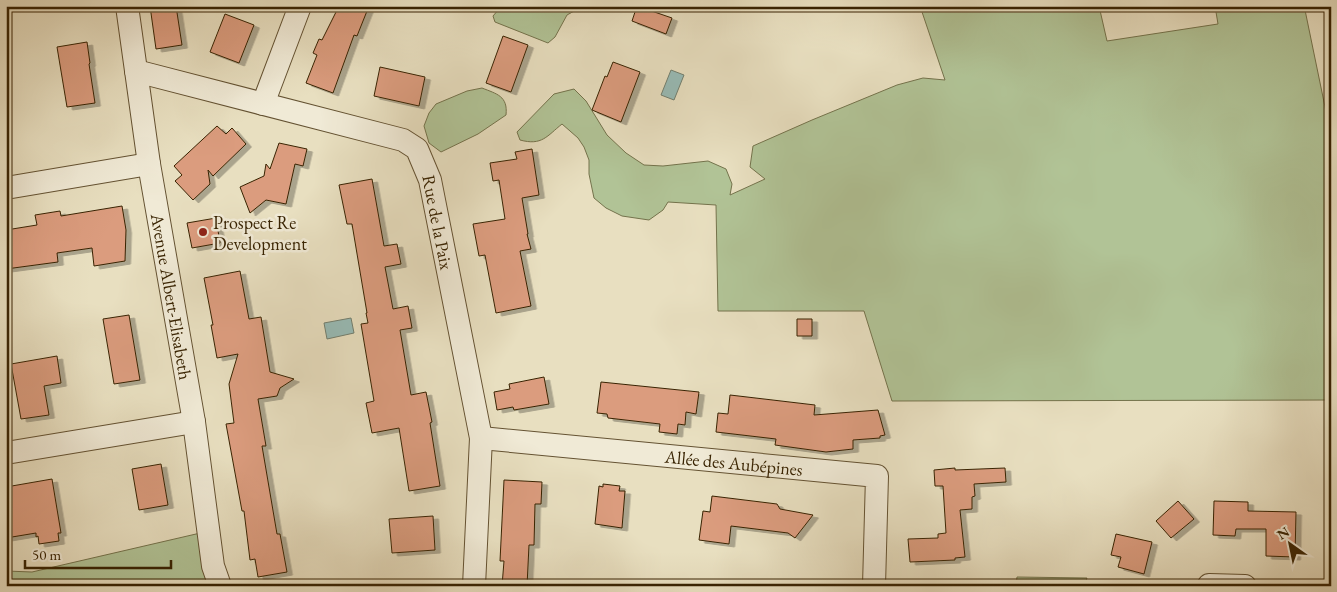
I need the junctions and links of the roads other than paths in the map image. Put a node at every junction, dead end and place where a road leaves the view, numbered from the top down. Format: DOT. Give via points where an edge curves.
graph roads {
  1 [pos="127,6"];
  2 [pos="300,6"];
  3 [pos="136,71"];
  4 [pos="263,104"];
  5 [pos="149,164"];
  6 [pos="6,188"];
  7 [pos="194,422"];
  8 [pos="481,438"];
  9 [pos="6,452"];
  10 [pos="1209,585"];
  11 [pos="220,586"];
  12 [pos="474,586"];
  13 [pos="874,586"];
  14 [pos="1246,586"];
  1 -- 3 [label="street, Avenue Albert-Elisabeth"];
  2 -- 4 [label="street"];
  3 -- 4 [label="street, Rue de la Paix"];
  3 -- 5 [label="street, Avenue Albert-Elisabeth"];
  4 -- 8 [label="street, Rue de la Paix" via="403,140 417,149 430,180"];
  5 -- 6 [label="street"];
  5 -- 7 [label="street, Avenue Albert-Elisabeth"];
  7 -- 9 [label="street"];
  7 -- 11 [label="street, Avenue Albert-Elisabeth" via="214,566"];
  8 -- 12 [label="street, Rue de la Paix"];
  8 -- 13 [label="street, Allée des Aubépines" via="876,476"];
  10 -- 14 [label="street"];
}
